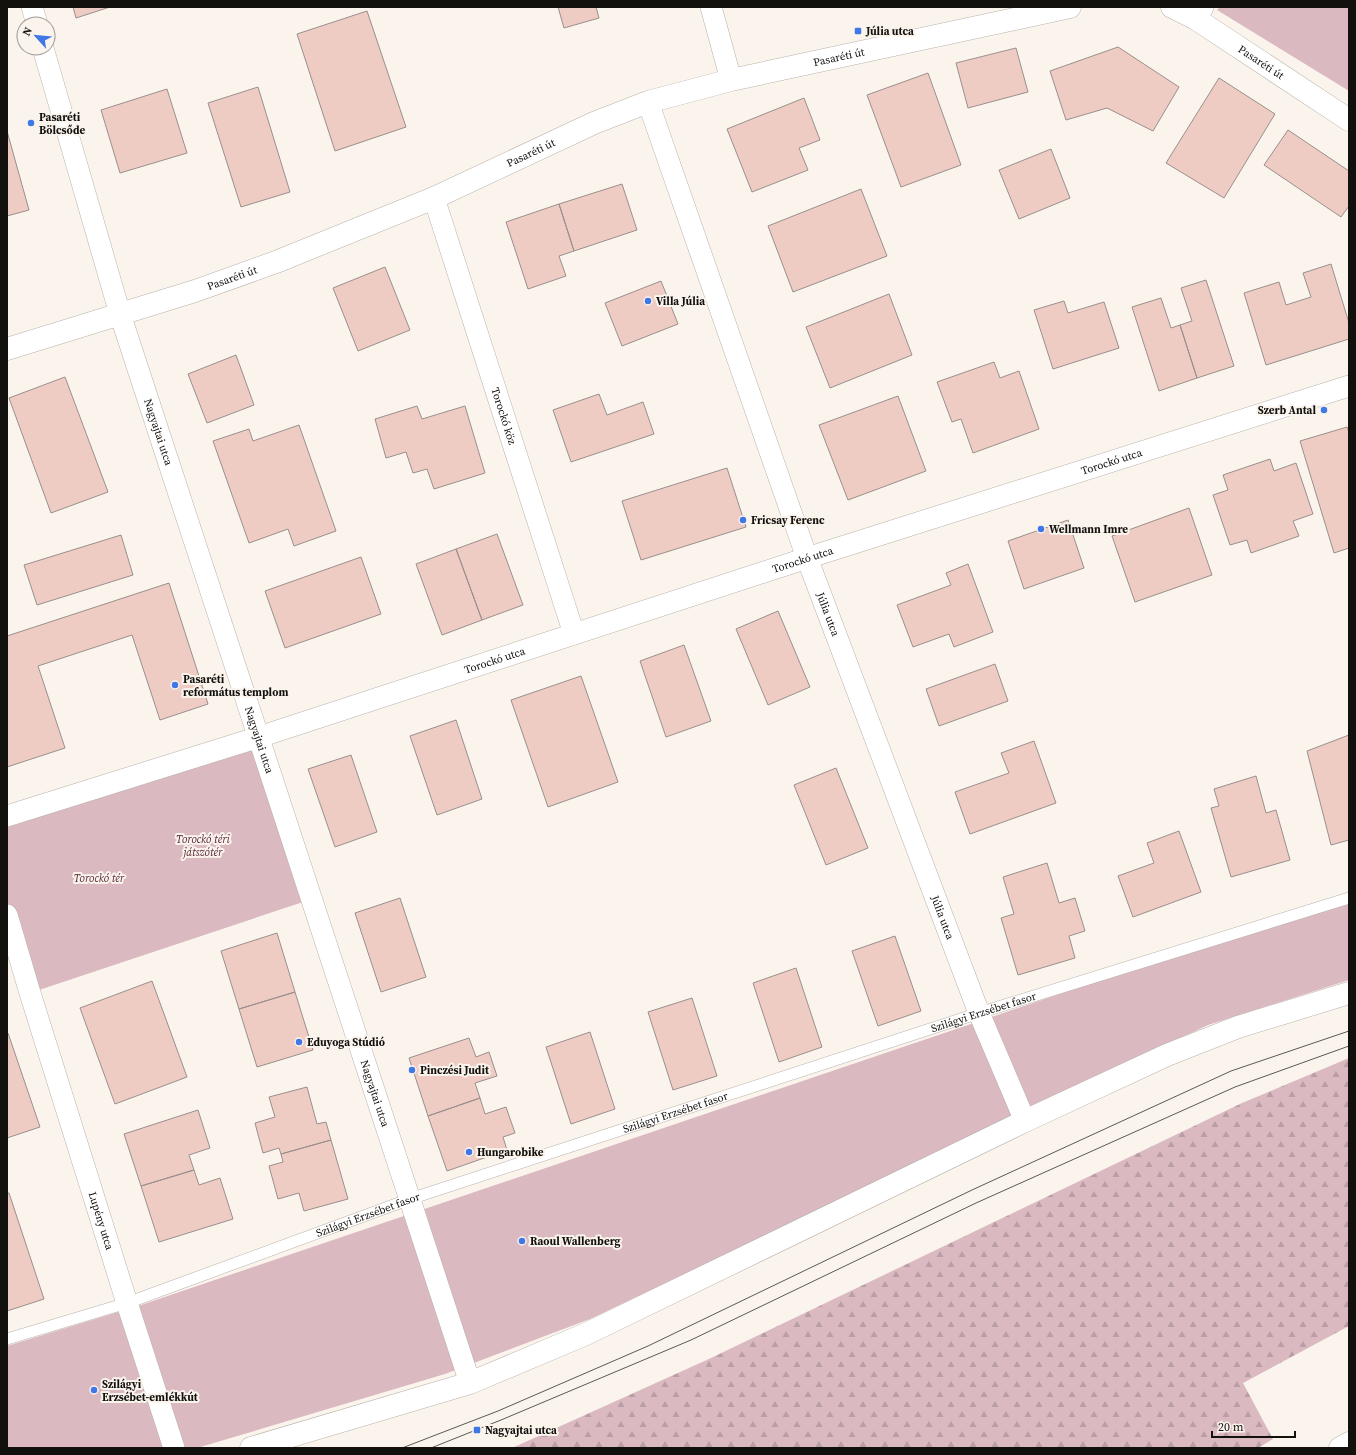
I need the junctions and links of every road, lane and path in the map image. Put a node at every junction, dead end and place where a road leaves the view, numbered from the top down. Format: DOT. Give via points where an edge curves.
graph roads {
  1 [pos="711,7"];
  2 [pos="1070,7"];
  3 [pos="1172,7"];
  4 [pos="1199,13"];
  5 [pos="46,56"];
  6 [pos="731,80"];
  7 [pos="648,102"];
  8 [pos="1349,120"];
  9 [pos="434,198"];
  10 [pos="120,314"];
  11 [pos="7,349"];
  12 [pos="1349,386"];
  13 [pos="807,558"];
  14 [pos="574,634"];
  15 [pos="258,737"];
  16 [pos="7,816"];
  17 [pos="1349,898"];
  18 [pos="7,915"];
  19 [pos="1349,993"];
  20 [pos="979,1013"];
  21 [pos="1025,1121"];
  22 [pos="410,1199"];
  23 [pos="127,1303"];
  24 [pos="7,1339"];
  25 [pos="470,1383"];
  26 [pos="1349,1443"];
  27 [pos="174,1448"];
  28 [pos="251,1448"];
  29 [pos="1340,1448"];
  1 -- 6 [label="street"];
  2 -- 6 [label="street, Pasaréti út"];
  3 -- 4 [label="street, Pasaréti út"];
  4 -- 8 [label="street, Pasaréti út"];
  5 -- 10 [label="street, Nagyajtai utca"];
  6 -- 7 [label="street, Pasaréti út"];
  7 -- 9 [label="street, Pasaréti út" via="594,123"];
  7 -- 13 [label="street, Júlia utca"];
  9 -- 10 [label="street, Pasaréti út" via="276,262"];
  9 -- 14 [label="street, Torockó köz"];
  10 -- 11 [label="street, Pasaréti út"];
  10 -- 15 [label="street, Nagyajtai utca"];
  12 -- 13 [label="street, Torockó utca"];
  13 -- 14 [label="street, Torockó utca"];
  13 -- 20 [label="street, Júlia utca"];
  14 -- 15 [label="street, Torockó utca"];
  15 -- 16 [label="street"];
  15 -- 22 [label="street, Nagyajtai utca"];
  17 -- 20 [label="lane, Szilágyi Erzsébet fasor"];
  18 -- 23 [label="street, Lupény utca"];
  19 -- 21 [label="street" via="1238,1027 1167,1055"];
  20 -- 21 [label="street, Júlia utca"];
  20 -- 22 [label="lane, Szilágyi Erzsébet fasor"];
  21 -- 25 [label="street" via="586,1334"];
  22 -- 23 [label="lane, Szilágyi Erzsébet fasor"];
  22 -- 25 [label="street, Nagyajtai utca"];
  23 -- 24 [label="lane, Szilágyi Erzsébet fasor"];
  23 -- 27 [label="street, Lupény utca"];
  25 -- 28 [label="street"];
  26 -- 29 [label="street"];
}
